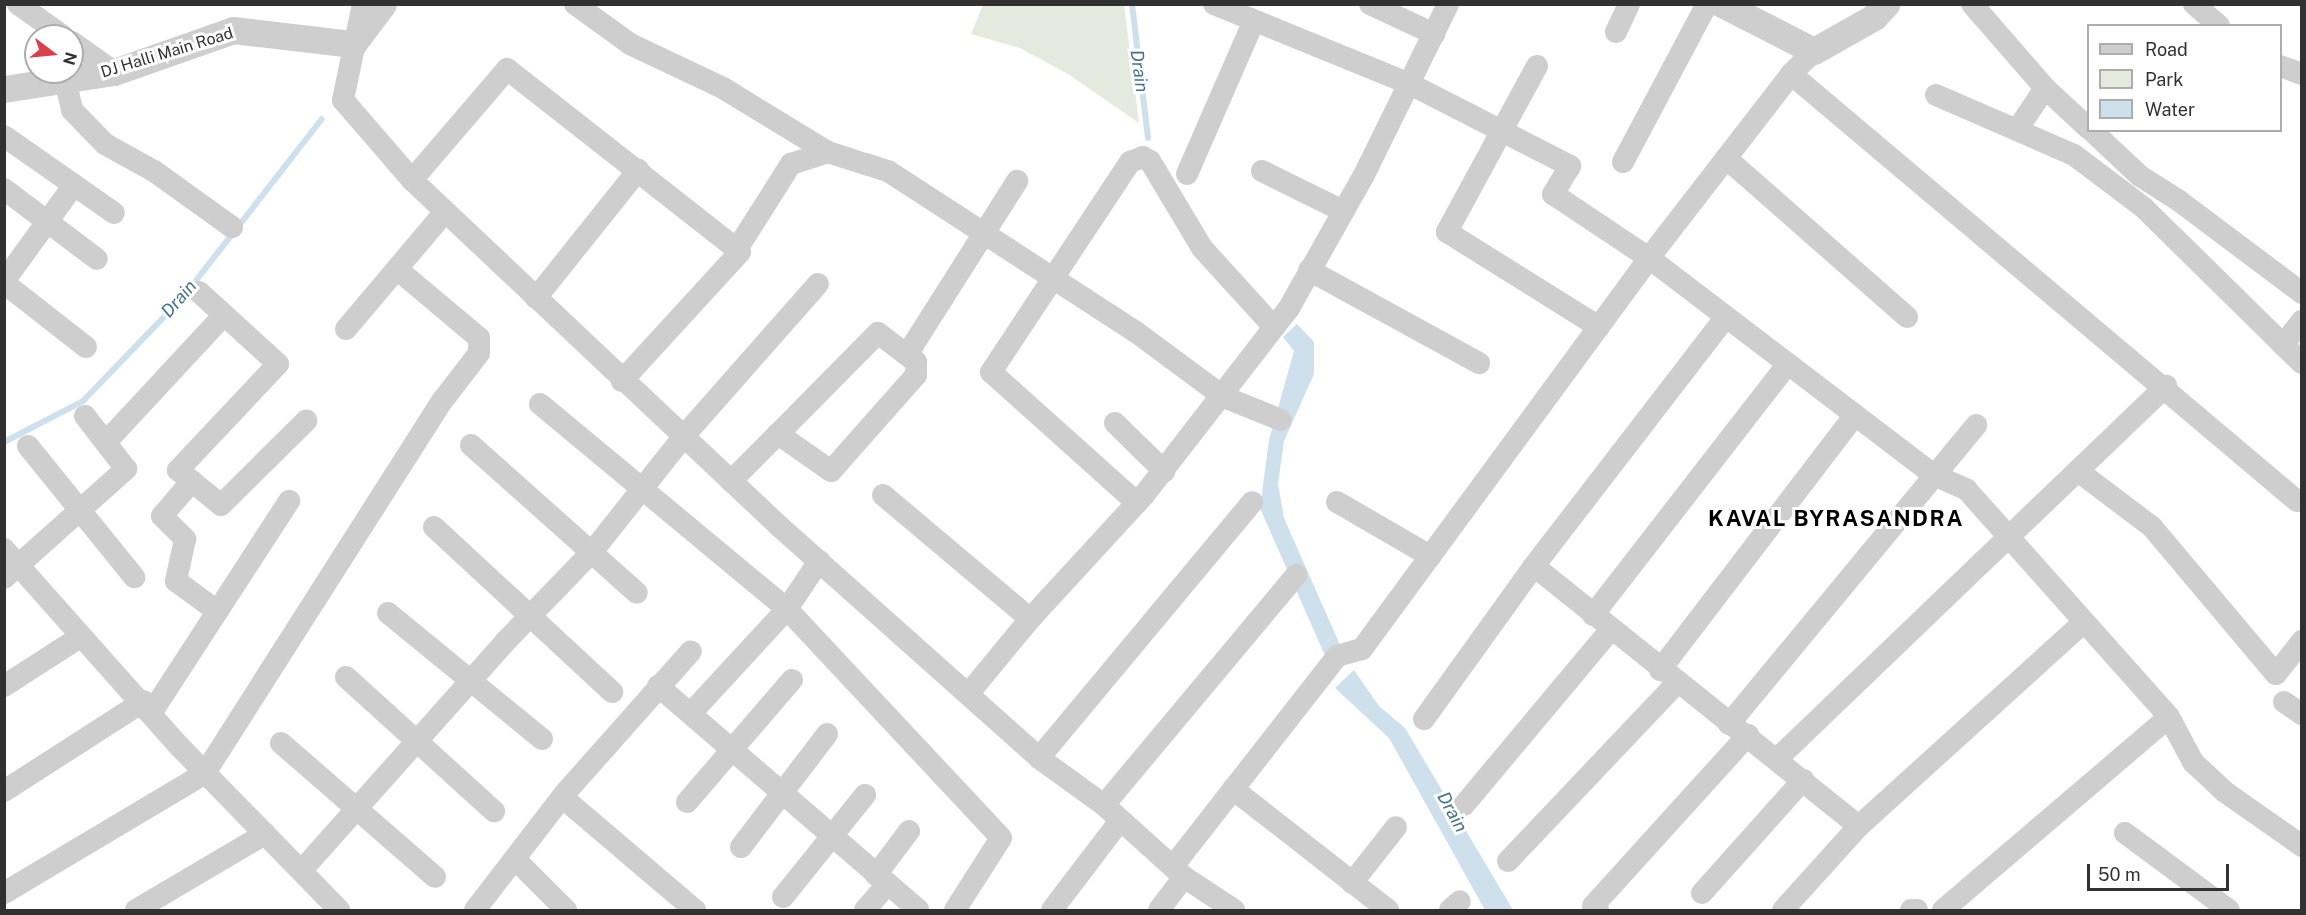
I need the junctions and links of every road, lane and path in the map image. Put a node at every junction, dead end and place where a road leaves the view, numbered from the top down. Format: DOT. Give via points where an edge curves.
graph roads {
  1 [pos="18,4"];
  2 [pos="363,4"];
  3 [pos="383,4"];
  4 [pos="575,4"];
  5 [pos="1214,4"];
  6 [pos="1370,4"];
  7 [pos="1448,4"];
  8 [pos="1629,4"];
  9 [pos="1707,4"];
  10 [pos="1722,4"];
  11 [pos="1972,4"];
  12 [pos="2194,4"];
  13 [pos="1880,11"];
  14 [pos="1254,21"];
  15 [pos="46,24"];
  16 [pos="2217,24"];
  17 [pos="1616,32"];
  18 [pos="1434,34"];
  19 [pos="353,44"];
  20 [pos="84,51"];
  21 [pos="1814,51"];
  22 [pos="1537,66"];
  23 [pos="2282,67"];
  24 [pos="114,72"];
  25 [pos="1791,74"];
  26 [pos="2301,74"];
  27 [pos="84,76"];
  28 [pos="34,84"];
  29 [pos="66,84"];
  30 [pos="1410,84"];
  31 [pos="2045,88"];
  32 [pos="4,89"];
  33 [pos="1936,95"];
  34 [pos="2087,126"];
  35 [pos="1504,130"];
  36 [pos="2017,130"];
  37 [pos="2093,132"];
  38 [pos="4,136"];
  39 [pos="828,152"];
  40 [pos="1726,158"];
  41 [pos="1623,162"];
  42 [pos="638,170"];
  43 [pos="1262,171"];
  44 [pos="1188,174"];
  45 [pos="412,180"];
  46 [pos="1017,181"];
  47 [pos="74,185"];
  48 [pos="4,189"];
  49 [pos="1343,211"];
  50 [pos="445,212"];
  51 [pos="114,213"];
  52 [pos="48,223"];
  53 [pos="232,227"];
  54 [pos="985,237"];
  55 [pos="737,249"];
  56 [pos="1649,258"];
  57 [pos="97,259"];
  58 [pos="397,269"];
  59 [pos="1309,270"];
  60 [pos="4,282"];
  61 [pos="1053,282"];
  62 [pos="818,284"];
  63 [pos="199,292"];
  64 [pos="2301,294"];
  65 [pos="536,298"];
  66 [pos="224,315"];
  67 [pos="1726,317"];
  68 [pos="1907,317"];
  69 [pos="1280,319"];
  70 [pos="2301,321"];
  71 [pos="1599,327"];
  72 [pos="346,329"];
  73 [pos="2283,345"];
  74 [pos="86,347"];
  75 [pos="908,353"];
  76 [pos="1479,363"];
  77 [pos="2301,363"];
  78 [pos="1788,364"];
  79 [pos="622,381"];
  80 [pos="2166,386"];
  81 [pos="1224,397"];
  82 [pos="540,404"];
  83 [pos="1855,415"];
  84 [pos="85,416"];
  85 [pos="1281,420"];
  86 [pos="306,421"];
  87 [pos="1115,423"];
  88 [pos="1976,425"];
  89 [pos="778,434"];
  90 [pos="683,436"];
  91 [pos="106,442"];
  92 [pos="471,445"];
  93 [pos="28,446"];
  94 [pos="1164,471"];
  95 [pos="2079,471"];
  96 [pos="1934,475"];
  97 [pos="731,481"];
  98 [pos="192,482"];
  99 [pos="642,489"];
  100 [pos="883,495"];
  101 [pos="289,501"];
  102 [pos="2297,501"];
  103 [pos="1252,502"];
  104 [pos="1337,502"];
  105 [pos="1137,503"];
  106 [pos="79,509"];
  107 [pos="434,527"];
  108 [pos="2008,540"];
  109 [pos="592,552"];
  110 [pos="1430,556"];
  111 [pos="819,561"];
  112 [pos="9,564"];
  113 [pos="1534,566"];
  114 [pos="1296,575"];
  115 [pos="134,577"];
  116 [pos="637,593"];
  117 [pos="787,609"];
  118 [pos="217,611"];
  119 [pos="388,613"];
  120 [pos="1593,615"];
  121 [pos="529,617"];
  122 [pos="1030,619"];
  123 [pos="2083,623"];
  124 [pos="1611,629"];
  125 [pos="80,637"];
  126 [pos="2301,641"];
  127 [pos="691,651"];
  128 [pos="1669,676"];
  129 [pos="346,677"];
  130 [pos="792,680"];
  131 [pos="469,682"];
  132 [pos="4,686"];
  133 [pos="658,686"];
  134 [pos="612,692"];
  135 [pos="969,693"];
  136 [pos="148,707"];
  137 [pos="692,712"];
  138 [pos="2169,717"];
  139 [pos="1424,719"];
  140 [pos="1738,729"];
  141 [pos="827,734"];
  142 [pos="542,739"];
  143 [pos="416,742"];
  144 [pos="282,743"];
  145 [pos="733,749"];
  146 [pos="1039,758"];
  147 [pos="1778,758"];
  148 [pos="206,773"];
  149 [pos="1803,780"];
  150 [pos="1233,789"];
  151 [pos="4,791"];
  152 [pos="780,795"];
  153 [pos="865,795"];
  154 [pos="562,796"];
  155 [pos="687,802"];
  156 [pos="1104,805"];
  157 [pos="1464,805"];
  158 [pos="357,808"];
  159 [pos="494,812"];
  160 [pos="1119,822"];
  161 [pos="1860,826"];
  162 [pos="1396,827"];
  163 [pos="909,831"];
  164 [pos="2125,833"];
  165 [pos="265,834"];
  166 [pos="832,836"];
  167 [pos="2301,846"];
  168 [pos="741,847"];
  169 [pos="516,860"];
  170 [pos="1508,861"];
  171 [pos="302,870"];
  172 [pos="1179,871"];
  173 [pos="435,877"];
  174 [pos="882,880"];
  175 [pos="1352,883"];
  176 [pos="4,893"];
  177 [pos="1702,893"];
  178 [pos="783,897"];
  179 [pos="328,907"];
  180 [pos="136,910"];
  181 [pos="476,910"];
  182 [pos="566,910"];
  183 [pos="695,910"];
  184 [pos="865,910"];
  185 [pos="918,910"];
  186 [pos="955,910"];
  187 [pos="1052,910"];
  188 [pos="1159,910"];
  189 [pos="1234,910"];
  190 [pos="1388,910"];
  191 [pos="1598,910"];
  192 [pos="1783,910"];
  193 [pos="1911,910"];
  194 [pos="1917,910"];
  195 [pos="1943,910"];
  196 [pos="2229,910"];
  1 -- 15 [label="street"];
  2 -- 19 [label="street"];
  3 -- 19 [label="street"];
  4 -- 39 [label="street" via="630,44 723,88"];
  5 -- 14 [label="street"];
  6 -- 18 [label="street"];
  7 -- 18 [label="street"];
  8 -- 17 [label="street"];
  9 -- 41 [label="street"];
  10 -- 21 [label="street"];
  11 -- 31 [label="street"];
  12 -- 16 [label="street"];
  13 -- 21 [label="street"];
  14 -- 30 [label="street"];
  14 -- 44 [label="street"];
  18 -- 30 [label="street"];
  19 -- 24 [label="street, DJ Halli Main Road" via="233,30"];
  19 -- 45 [label="street" via="343,100"];
  20 -- 24 [label="street"];
  21 -- 25 [label="street"];
  22 -- 35 [label="street"];
  23 -- 26 [label="street"];
  24 -- 27 [label="street, DJ Halli Main Road"];
  25 -- 40 [label="street"];
  25 -- 80 [label="street"];
  28 -- 32 [label="street, DJ Halli Main Road"];
  29 -- 53 [label="street" via="72,110 105,144 154,171"];
  30 -- 35 [label="street"];
  30 -- 49 [label="street"];
  31 -- 34 [label="street"];
  31 -- 36 [label="street"];
  33 -- 36 [label="street"];
  35 -- 56 [label="street" via="1570,166 1552,194"];
  35 -- 71 [label="street" via="1447,232"];
  36 -- 73 [label="street" via="2074,155 2144,208"];
  37 -- 64 [label="street" via="2140,176 2178,200"];
  38 -- 47 [label="street"];
  39 -- 54 [label="street" via="888,171"];
  39 -- 55 [label="street" via="790,164"];
  40 -- 56 [label="street"];
  40 -- 68 [label="street"];
  42 -- 45 [label="street" via="507,69"];
  42 -- 55 [label="street"];
  42 -- 65 [label="street"];
  43 -- 49 [label="street"];
  45 -- 50 [label="street"];
  46 -- 54 [label="street"];
  47 -- 51 [label="street"];
  47 -- 52 [label="street"];
  48 -- 52 [label="street"];
  49 -- 59 [label="street"];
  50 -- 58 [label="street"];
  50 -- 65 [label="street"];
  52 -- 57 [label="street"];
  52 -- 60 [label="street"];
  54 -- 61 [label="street"];
  54 -- 75 [label="street"];
  55 -- 79 [label="street" via="740,252"];
  56 -- 67 [label="street"];
  56 -- 71 [label="street"];
  58 -- 72 [label="street"];
  58 -- 148 [label="street" via="479,338 479,353 443,400"];
  59 -- 69 [label="street"];
  59 -- 76 [label="street"];
  60 -- 74 [label="street"];
  61 -- 69 [label="street" via="1122,173 1130,162 1143,157 1154,166 1202,248"];
  61 -- 81 [label="street" via="1136,332"];
  61 -- 105 [label="street" via="991,372"];
  62 -- 90 [label="street"];
  63 -- 66 [label="street"];
  65 -- 79 [label="street"];
  66 -- 91 [label="street"];
  66 -- 98 [label="street" via="278,364 178,470"];
  67 -- 78 [label="street"];
  67 -- 113 [label="street"];
  69 -- 81 [label="street"];
  70 -- 73 [label="street"];
  71 -- 110 [label="street"];
  73 -- 77 [label="street"];
  75 -- 89 [label="street" via="878,333"];
  75 -- 89 [label="street" via="919,367 916,375 831,471"];
  78 -- 83 [label="street"];
  78 -- 120 [label="street"];
  79 -- 90 [label="street"];
  80 -- 95 [label="street"];
  80 -- 102 [label="street"];
  81 -- 85 [label="street"];
  81 -- 94 [label="street"];
  82 -- 99 [label="street"];
  83 -- 96 [label="street"];
  83 -- 128 [label="street"];
  84 -- 91 [label="street"];
  86 -- 98 [label="street" via="221,505"];
  87 -- 94 [label="street"];
  88 -- 96 [label="street"];
  89 -- 97 [label="street"];
  90 -- 97 [label="street"];
  90 -- 99 [label="street"];
  91 -- 106 [label="street" via="126,469"];
  92 -- 109 [label="street"];
  93 -- 106 [label="street"];
  94 -- 105 [label="street"];
  95 -- 108 [label="street"];
  95 -- 126 [label="street" via="2152,527 2276,674"];
  96 -- 108 [label="street" via="1967,490"];
  96 -- 140 [label="street"];
  97 -- 111 [label="street"];
  98 -- 118 [label="street" via="162,516 185,539 176,580"];
  99 -- 109 [label="street"];
  99 -- 117 [label="street"];
  100 -- 122 [label="street"];
  101 -- 118 [label="street"];
  103 -- 146 [label="street"];
  104 -- 110 [label="street"];
  105 -- 122 [label="street"];
  106 -- 112 [label="street"];
  106 -- 115 [label="street"];
  107 -- 121 [label="street"];
  108 -- 123 [label="street"];
  108 -- 147 [label="street"];
  109 -- 116 [label="street"];
  109 -- 121 [label="street"];
  110 -- 150 [label="street" via="1362,649 1337,656"];
  111 -- 117 [label="street"];
  111 -- 135 [label="street"];
  112 -- 125 [label="street"];
  113 -- 120 [label="street"];
  113 -- 139 [label="street"];
  114 -- 156 [label="street"];
  117 -- 137 [label="street"];
  117 -- 186 [label="street" via="1001,838"];
  118 -- 136 [label="street"];
  119 -- 131 [label="street"];
  120 -- 124 [label="street"];
  121 -- 131 [label="street"];
  121 -- 134 [label="street"];
  122 -- 135 [label="street"];
  123 -- 138 [label="street"];
  123 -- 161 [label="street"];
  124 -- 128 [label="street"];
  124 -- 157 [label="street"];
  125 -- 132 [label="street"];
  125 -- 136 [label="street"];
  127 -- 133 [label="street"];
  128 -- 140 [label="street"];
  128 -- 170 [label="street"];
  129 -- 143 [label="street"];
  130 -- 145 [label="street"];
  131 -- 142 [label="street"];
  131 -- 143 [label="street"];
  133 -- 137 [label="street"];
  133 -- 154 [label="street"];
  135 -- 146 [label="street"];
  136 -- 148 [label="street"];
  136 -- 151 [label="street"];
  137 -- 145 [label="street"];
  138 -- 167 [label="street" via="2193,762 2225,792"];
  138 -- 195 [label="street"];
  140 -- 147 [label="street"];
  140 -- 191 [label="street" via="1593,906"];
  141 -- 152 [label="street"];
  143 -- 158 [label="street"];
  143 -- 159 [label="street"];
  144 -- 158 [label="street"];
  145 -- 152 [label="street"];
  145 -- 155 [label="street"];
  146 -- 156 [label="street"];
  147 -- 149 [label="street"];
  148 -- 165 [label="street"];
  148 -- 176 [label="street"];
  149 -- 161 [label="street"];
  149 -- 177 [label="street"];
  150 -- 172 [label="street"];
  150 -- 175 [label="street"];
  152 -- 166 [label="street"];
  152 -- 168 [label="street"];
  153 -- 166 [label="street"];
  154 -- 169 [label="street"];
  154 -- 183 [label="street"];
  156 -- 160 [label="street"];
  158 -- 171 [label="street"];
  158 -- 173 [label="street"];
  160 -- 172 [label="street"];
  160 -- 187 [label="street"];
  161 -- 192 [label="street"];
  162 -- 175 [label="street"];
  163 -- 174 [label="street"];
  164 -- 196 [label="street"];
  165 -- 171 [label="street"];
  165 -- 180 [label="street"];
  166 -- 174 [label="street"];
  166 -- 178 [label="street"];
  169 -- 181 [label="street"];
  169 -- 182 [label="street"];
  171 -- 179 [label="street"];
  172 -- 188 [label="street"];
  172 -- 189 [label="street"];
  174 -- 184 [label="street"];
  174 -- 185 [label="street"];
  175 -- 190 [label="street"];
  193 -- 194 [label="street"];
}
